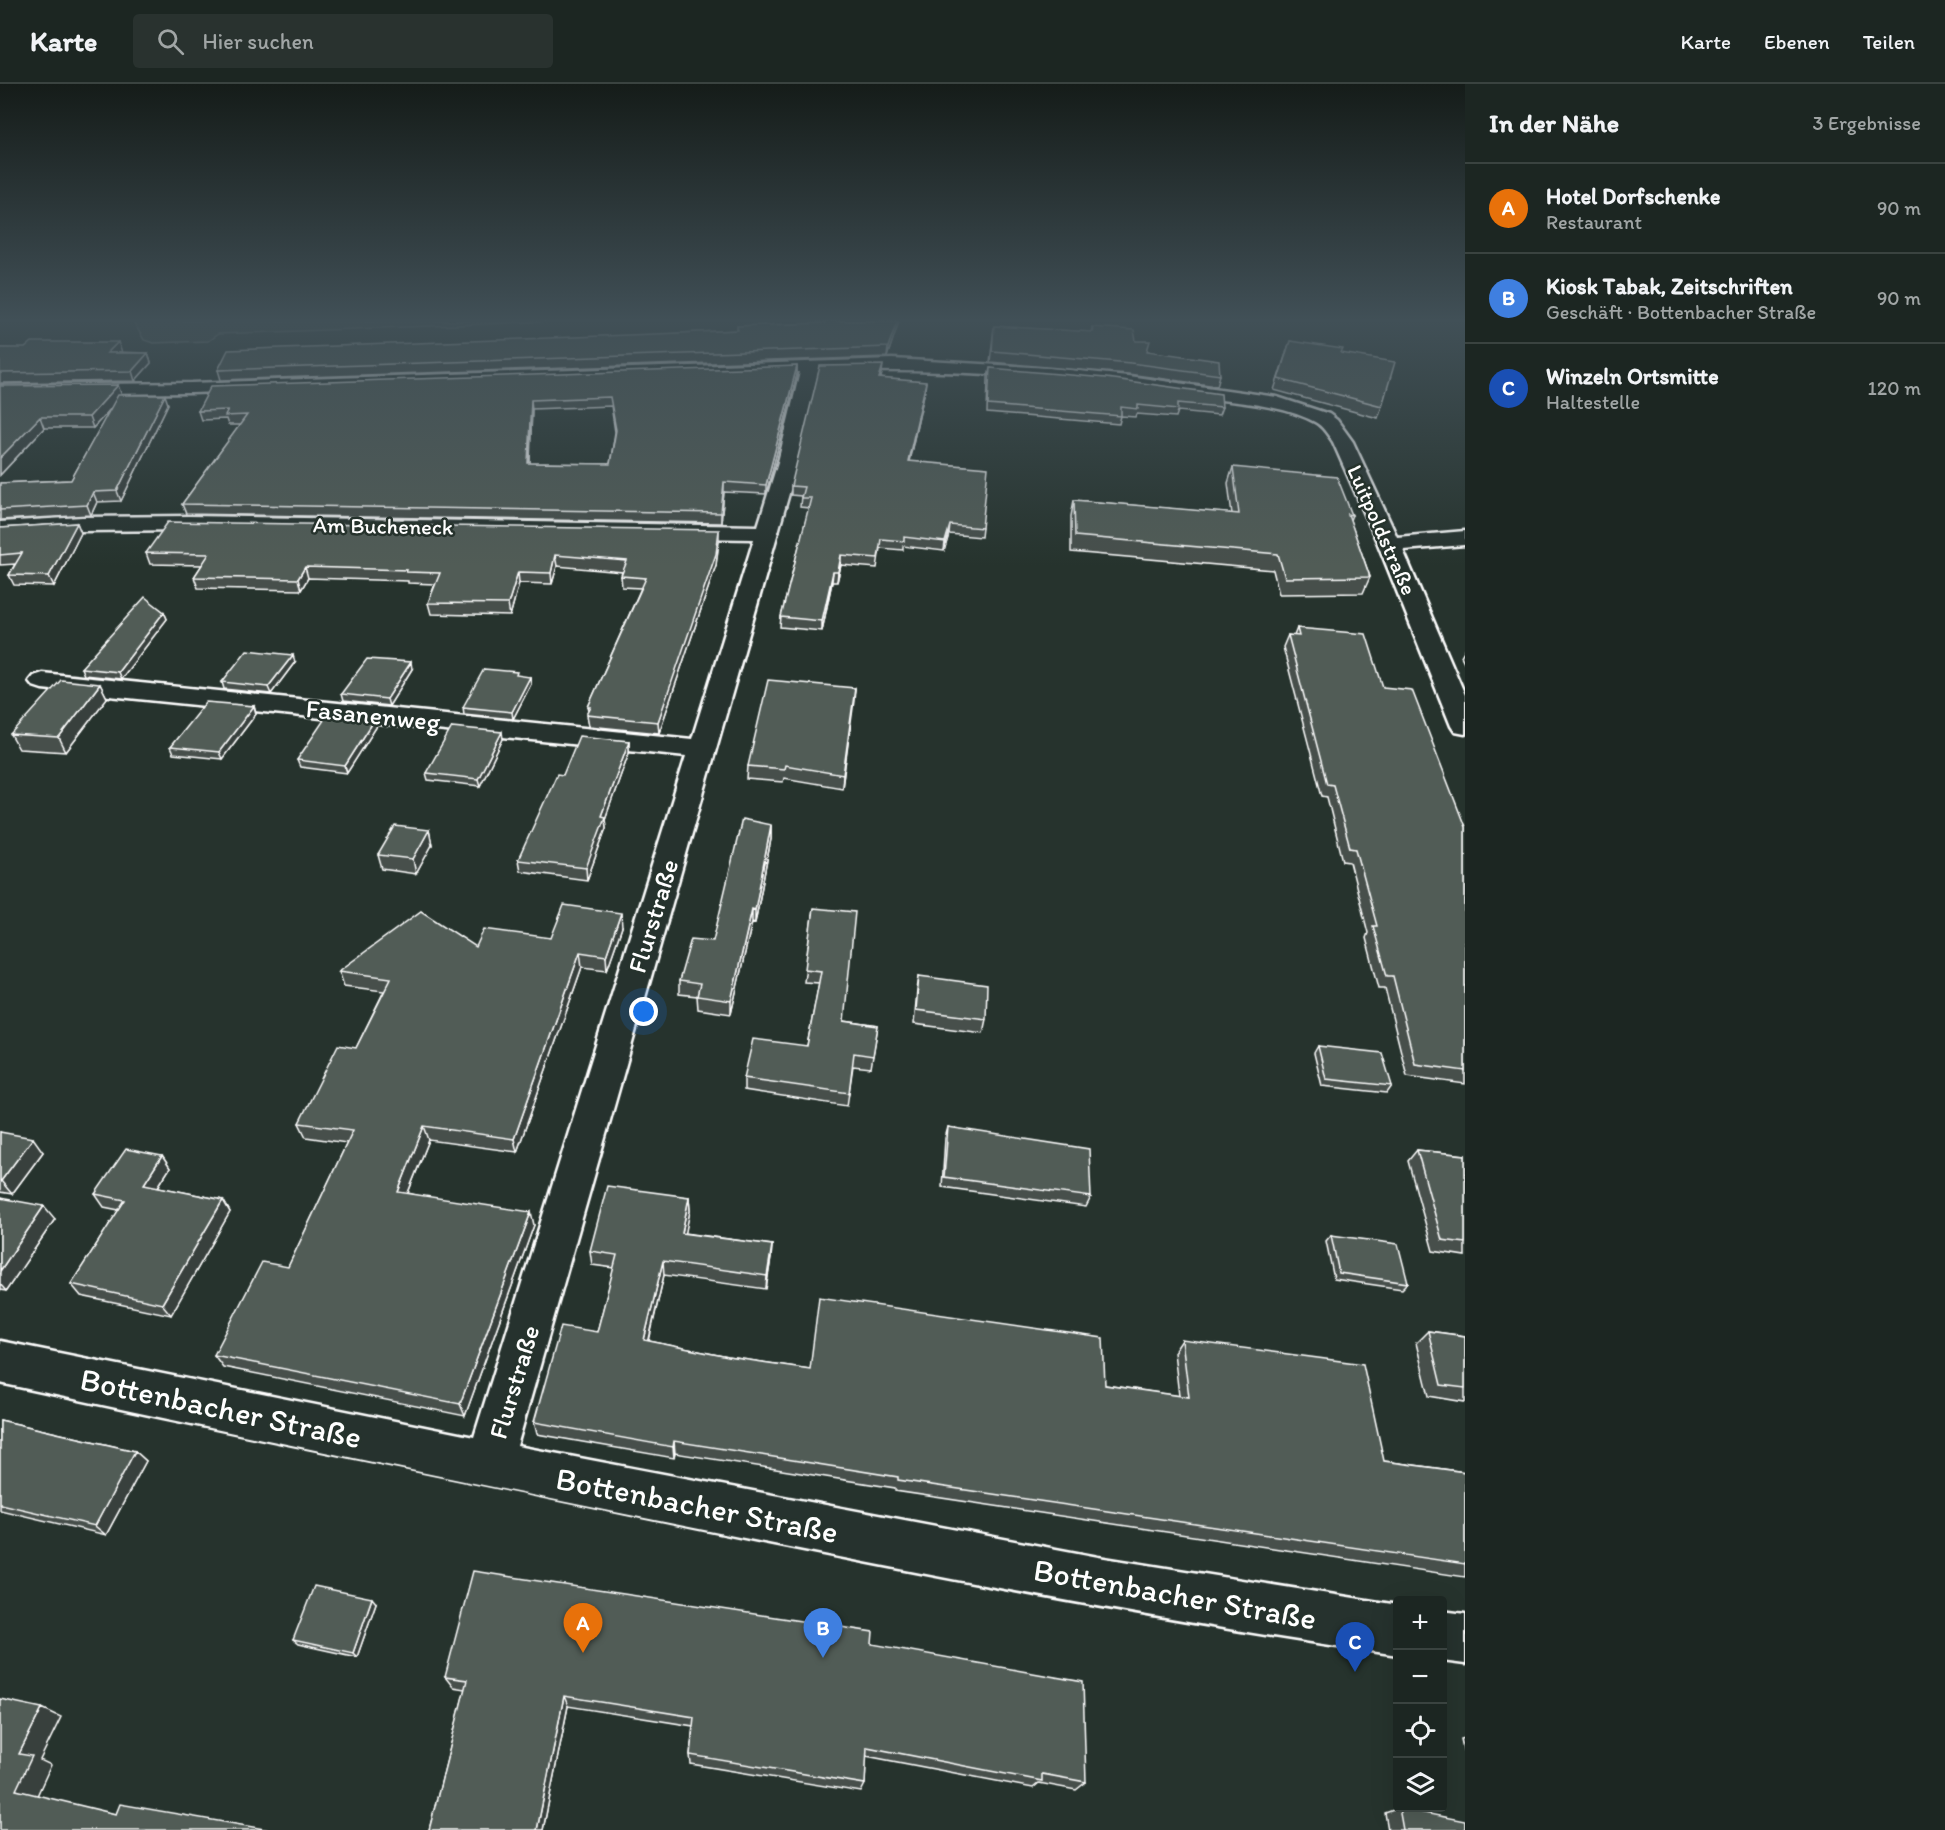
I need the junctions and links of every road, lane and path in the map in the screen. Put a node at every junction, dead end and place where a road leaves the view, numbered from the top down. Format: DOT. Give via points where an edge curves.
graph roads {
  1 [pos="802,402"];
  2 [pos="1265,402"];
  3 [pos="0,529"];
  4 [pos="766,533"];
  5 [pos="1465,538"];
  6 [pos="1389,544"];
  7 [pos="42,681"];
  8 [pos="1465,726"];
  9 [pos="703,749"];
  10 [pos="0,1362"];
  11 [pos="489,1464"];
  12 [pos="1393,1629"];
  13 [pos="1447,1637"];
  14 [pos="1465,1639"];
  1 -- 4 [label="street, Flurstraße"];
  2 -- 6 [label="street, Luitpoldstraße" via="1294,407 1322,418 1337,433"];
  3 -- 4 [label="street, Am Bucheneck" via="189,523"];
  4 -- 9 [label="street, Flurstraße"];
  5 -- 6 [label="street"];
  6 -- 8 [label="street, Luitpoldstraße"];
  7 -- 9 [label="street, Fasanenweg"];
  9 -- 11 [label="street, Flurstraße"];
  10 -- 11 [label="street, Bottenbacher Straße"];
  11 -- 12 [label="street, Bottenbacher Straße" via="980,1560 1295,1616"];
  13 -- 14 [label="street"];
}
